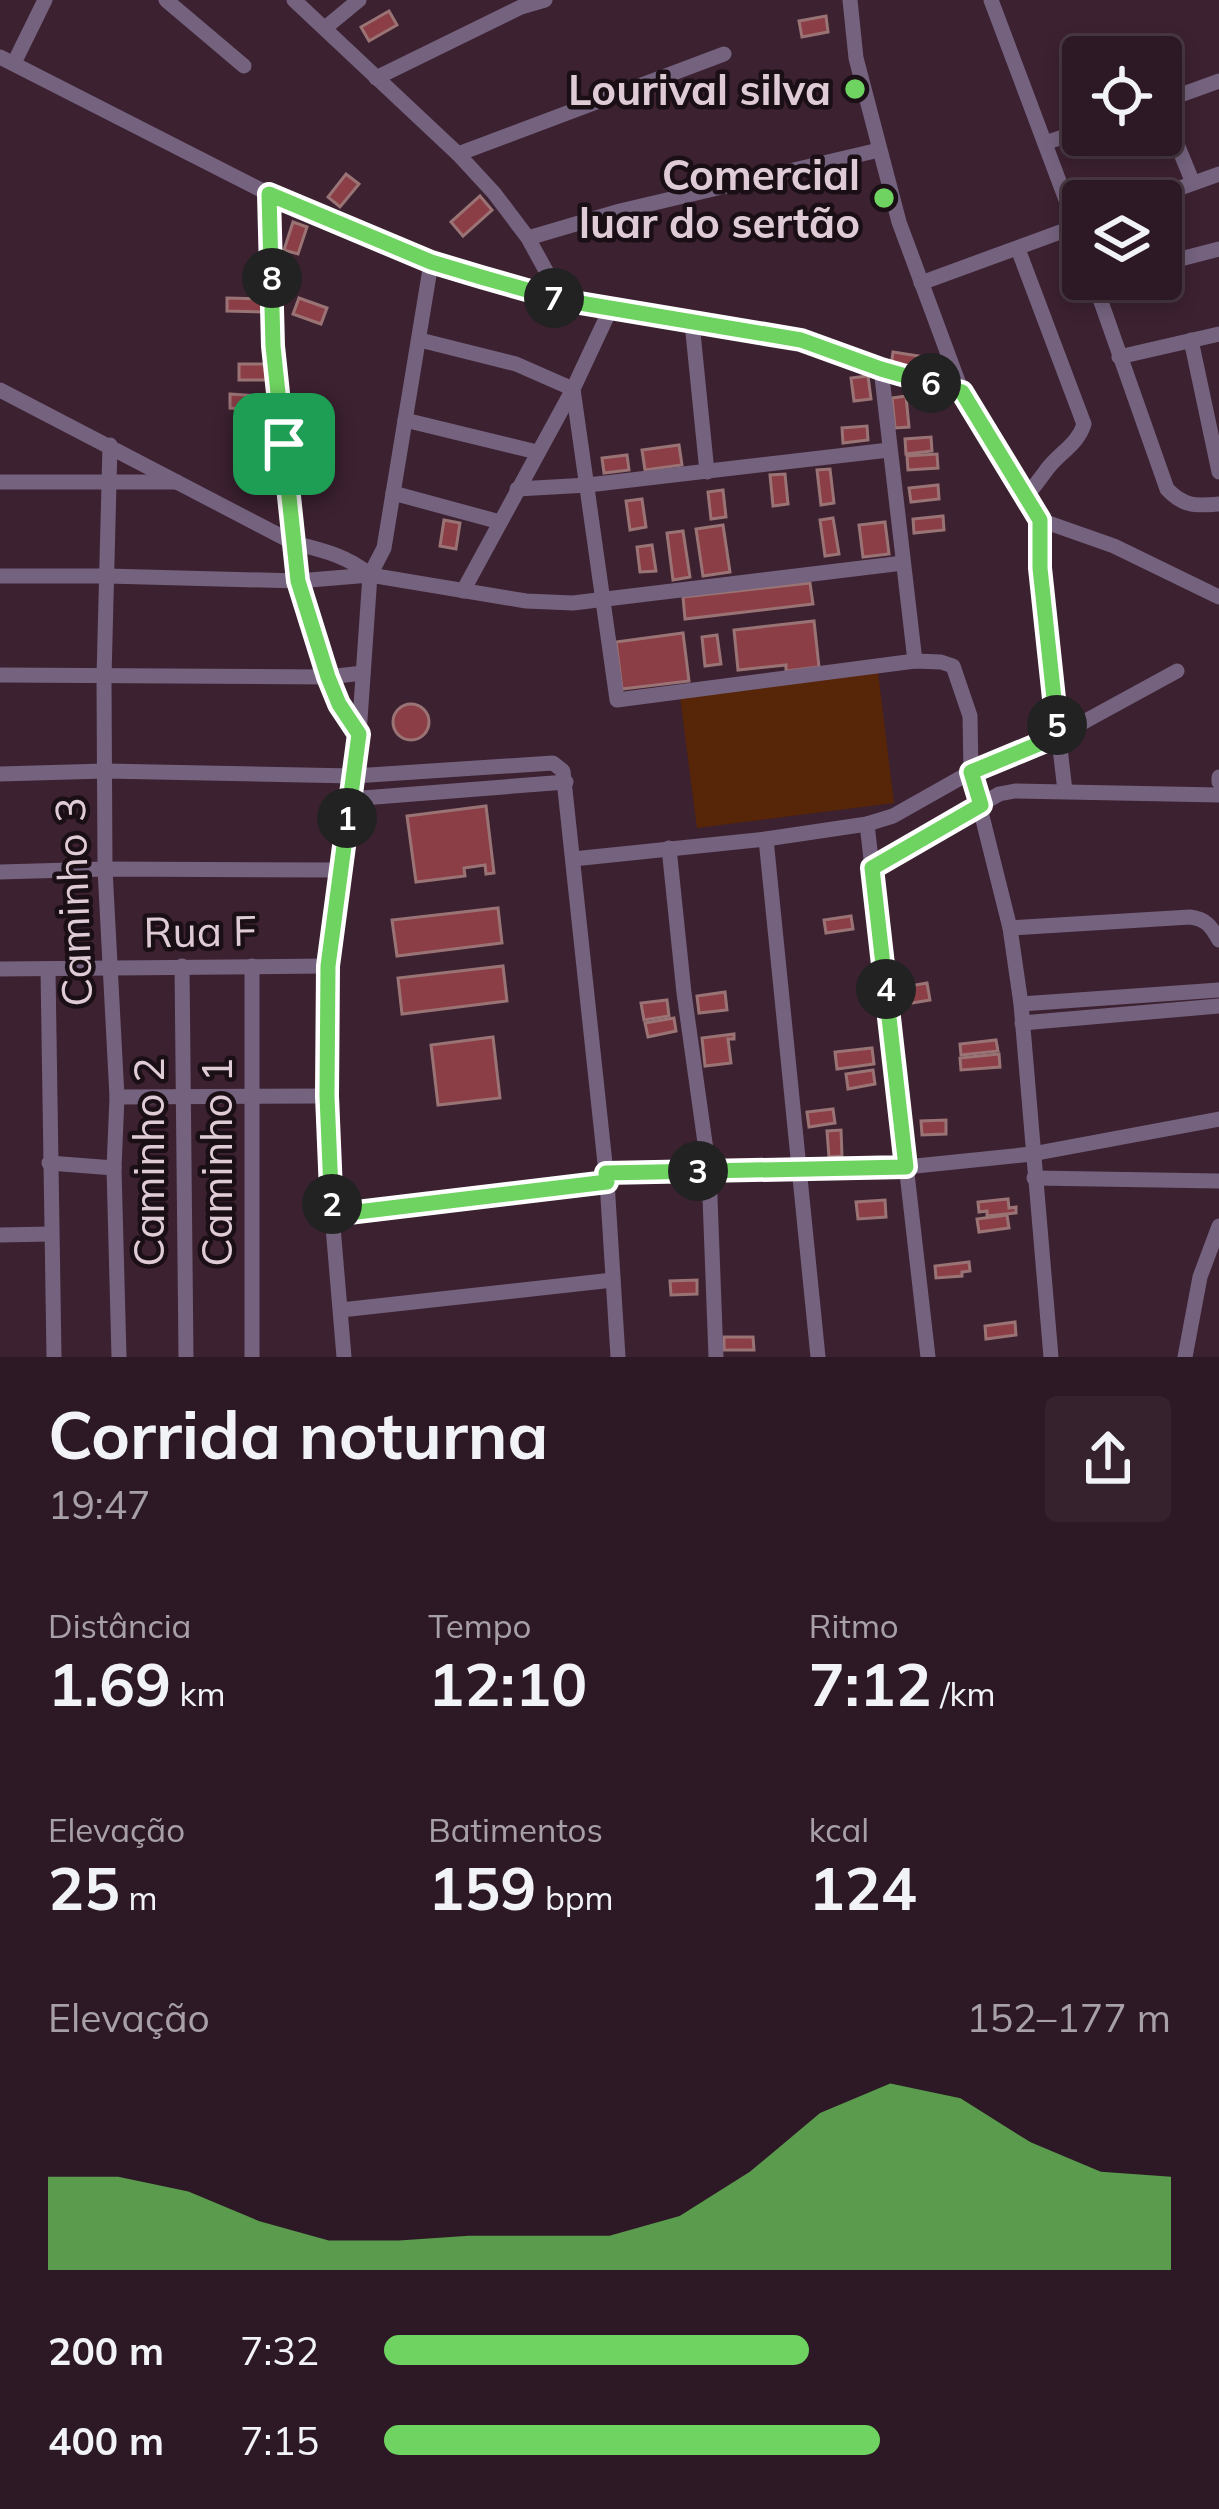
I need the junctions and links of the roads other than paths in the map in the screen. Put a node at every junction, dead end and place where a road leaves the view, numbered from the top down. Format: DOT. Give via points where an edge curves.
graph roads {
  1 [pos="45,0"];
  2 [pos="166,0"];
  3 [pos="294,0"];
  4 [pos="358,0"];
  5 [pos="545,0"];
  6 [pos="991,0"];
  7 [pos="854,1"];
  8 [pos="325,28"];
  9 [pos="724,54"];
  10 [pos="7,60"];
  11 [pos="244,66"];
  12 [pos="376,78"];
  13 [pos="1219,80"];
  14 [pos="1182,95"];
  15 [pos="1062,137"];
  16 [pos="1045,143"];
  17 [pos="879,150"];
  18 [pos="458,154"];
  19 [pos="1182,156"];
  20 [pos="1219,174"];
  21 [pos="1062,183"];
  22 [pos="1193,183"];
  23 [pos="1182,187"];
  24 [pos="269,194"];
  25 [pos="1062,232"];
  26 [pos="528,238"];
  27 [pos="1018,249"];
  28 [pos="1219,249"];
  29 [pos="1182,259"];
  30 [pos="431,262"];
  31 [pos="922,283"];
  32 [pos="562,300"];
  33 [pos="1102,300"];
  34 [pos="610,310"];
  35 [pos="692,322"];
  36 [pos="1219,334"];
  37 [pos="420,340"];
  38 [pos="1191,340"];
  39 [pos="1119,357"];
  40 [pos="881,369"];
  41 [pos="573,389"];
  42 [pos="0,390"];
  43 [pos="962,392"];
  44 [pos="405,420"];
  45 [pos="110,445"];
  46 [pos="890,450"];
  47 [pos="538,452"];
  48 [pos="707,472"];
  49 [pos="1219,472"];
  50 [pos="0,482"];
  51 [pos="109,482"];
  52 [pos="180,482"];
  53 [pos="588,485"];
  54 [pos="518,489"];
  55 [pos="393,493"];
  56 [pos="1025,496"];
  57 [pos="1219,504"];
  58 [pos="1040,520"];
  59 [pos="500,522"];
  60 [pos="294,543"];
  61 [pos="903,563"];
  62 [pos="370,575"];
  63 [pos="0,576"];
  64 [pos="107,576"];
  65 [pos="298,581"];
  66 [pos="463,591"];
  67 [pos="1219,597"];
  68 [pos="602,599"];
  69 [pos="915,661"];
  70 [pos="1178,671"];
  71 [pos="363,674"];
  72 [pos="0,676"];
  73 [pos="104,676"];
  74 [pos="328,677"];
  75 [pos="359,734"];
  76 [pos="1058,736"];
  77 [pos="105,771"];
  78 [pos="971,772"];
  79 [pos="0,774"];
  80 [pos="354,776"];
  81 [pos="566,782"];
  82 [pos="1065,791"];
  83 [pos="1219,794"];
  84 [pos="350,799"];
  85 [pos="981,805"];
  86 [pos="867,824"];
  87 [pos="766,838"];
  88 [pos="669,848"];
  89 [pos="573,859"];
  90 [pos="872,868"];
  91 [pos="106,869"];
  92 [pos="340,870"];
  93 [pos="0,872"];
  94 [pos="1010,928"];
  95 [pos="1219,940"];
  96 [pos="182,966"];
  97 [pos="252,966"];
  98 [pos="328,966"];
  99 [pos="109,968"];
  100 [pos="0,969"];
  101 [pos="48,970"];
  102 [pos="1219,990"];
  103 [pos="1021,1004"];
  104 [pos="1219,1006"];
  105 [pos="1022,1024"];
  106 [pos="185,1095"];
  107 [pos="251,1096"];
  108 [pos="327,1096"];
  109 [pos="117,1097"];
  110 [pos="1219,1119"];
  111 [pos="1032,1154"];
  112 [pos="50,1163"];
  113 [pos="906,1167"];
  114 [pos="115,1168"];
  115 [pos="799,1170"];
  116 [pos="709,1171"];
  117 [pos="606,1178"];
  118 [pos="1034,1178"];
  119 [pos="1219,1181"];
  120 [pos="332,1215"];
  121 [pos="1219,1226"];
  122 [pos="51,1234"];
  123 [pos="0,1235"];
  124 [pos="613,1280"];
  125 [pos="341,1310"];
  126 [pos="53,1357"];
  127 [pos="119,1357"];
  128 [pos="186,1357"];
  129 [pos="252,1357"];
  130 [pos="344,1357"];
  131 [pos="617,1357"];
  132 [pos="716,1357"];
  133 [pos="818,1357"];
  134 [pos="928,1357"];
  135 [pos="1051,1357"];
  136 [pos="1185,1357"];
  1 -- 10 [label="street"];
  2 -- 11 [label="street"];
  3 -- 8 [label="street"];
  4 -- 8 [label="street"];
  5 -- 12 [label="street"];
  6 -- 16 [label="street"];
  7 -- 17 [label="street" via="856,58"];
  8 -- 12 [label="street"];
  9 -- 18 [label="street"];
  10 -- 24 [label="street"];
  12 -- 18 [label="street"];
  13 -- 14 [label="street"];
  15 -- 16 [label="street"];
  16 -- 21 [label="street"];
  17 -- 26 [label="street"];
  17 -- 31 [label="street"];
  18 -- 26 [label="street"];
  19 -- 22 [label="street"];
  20 -- 22 [label="street"];
  22 -- 23 [label="street"];
  24 -- 30 [label="street"];
  24 -- 60 [label="street" via="273,346"];
  25 -- 27 [label="street"];
  26 -- 32 [label="street"];
  27 -- 31 [label="street"];
  27 -- 56 [label="street" via="1084,424"];
  28 -- 29 [label="street"];
  30 -- 32 [label="street"];
  30 -- 37 [label="street"];
  31 -- 43 [label="street"];
  32 -- 34 [label="street"];
  33 -- 39 [label="street"];
  34 -- 35 [label="street"];
  34 -- 41 [label="street"];
  35 -- 40 [label="street" via="801,340"];
  35 -- 48 [label="street"];
  36 -- 38 [label="street"];
  37 -- 41 [label="street" via="516,364"];
  37 -- 44 [label="street"];
  38 -- 39 [label="street"];
  38 -- 49 [label="street"];
  39 -- 57 [label="street" via="1164,482 1192,507"];
  40 -- 43 [label="street"];
  40 -- 46 [label="street"];
  41 -- 47 [label="street"];
  41 -- 53 [label="street"];
  42 -- 45 [label="street"];
  43 -- 56 [label="street"];
  44 -- 47 [label="street"];
  44 -- 55 [label="street"];
  45 -- 51 [label="street, Caminho 3"];
  45 -- 52 [label="street"];
  46 -- 48 [label="street"];
  46 -- 61 [label="street"];
  47 -- 54 [label="street"];
  48 -- 53 [label="street"];
  50 -- 51 [label="street"];
  51 -- 52 [label="street"];
  51 -- 64 [label="street, Caminho 3"];
  52 -- 60 [label="street"];
  53 -- 54 [label="street"];
  53 -- 68 [label="street"];
  54 -- 59 [label="street"];
  55 -- 59 [label="street"];
  55 -- 62 [label="street" via="384,548"];
  56 -- 58 [label="street"];
  58 -- 67 [label="street"];
  58 -- 76 [label="street"];
  59 -- 66 [label="street"];
  60 -- 62 [label="street"];
  60 -- 65 [label="street"];
  61 -- 68 [label="street"];
  61 -- 69 [label="street"];
  62 -- 65 [label="street"];
  62 -- 66 [label="street"];
  62 -- 71 [label="street"];
  63 -- 64 [label="street"];
  64 -- 65 [label="street"];
  64 -- 73 [label="street, Caminho 3"];
  65 -- 74 [label="street"];
  66 -- 68 [label="street" via="573,604"];
  68 -- 69 [label="street" via="617,700"];
  69 -- 78 [label="street" via="953,666 970,716"];
  70 -- 76 [label="street"];
  71 -- 74 [label="street"];
  71 -- 75 [label="street"];
  72 -- 73 [label="street"];
  73 -- 74 [label="street"];
  73 -- 77 [label="street, Caminho 3"];
  74 -- 75 [label="street"];
  75 -- 80 [label="street"];
  76 -- 78 [label="street"];
  76 -- 82 [label="street"];
  77 -- 79 [label="street"];
  77 -- 80 [label="street"];
  77 -- 91 [label="street, Caminho 3"];
  78 -- 85 [label="street"];
  78 -- 86 [label="street"];
  80 -- 81 [label="street" via="553,763"];
  80 -- 84 [label="street"];
  81 -- 84 [label="street"];
  81 -- 89 [label="street"];
  82 -- 83 [label="street"];
  82 -- 85 [label="street" via="1015,791"];
  84 -- 92 [label="street"];
  85 -- 90 [label="street"];
  85 -- 94 [label="street"];
  86 -- 87 [label="street"];
  86 -- 90 [label="street"];
  87 -- 88 [label="street"];
  87 -- 115 [label="street"];
  88 -- 89 [label="street"];
  88 -- 116 [label="street"];
  89 -- 117 [label="street"];
  90 -- 113 [label="street"];
  91 -- 92 [label="street"];
  91 -- 93 [label="street"];
  91 -- 99 [label="street, Caminho 3"];
  92 -- 98 [label="street"];
  94 -- 95 [label="street" via="1190,917 1211,925"];
  94 -- 103 [label="street"];
  96 -- 97 [label="street, Rua F"];
  96 -- 99 [label="street, Rua F"];
  96 -- 106 [label="street, Caminho 2"];
  97 -- 98 [label="street, Rua F"];
  97 -- 107 [label="street, Caminho 1"];
  98 -- 108 [label="street"];
  99 -- 101 [label="street, Rua F"];
  99 -- 109 [label="street, Caminho 3"];
  100 -- 101 [label="street, Rua F"];
  101 -- 112 [label="street"];
  102 -- 103 [label="street"];
  103 -- 105 [label="street"];
  104 -- 105 [label="street"];
  105 -- 111 [label="street"];
  106 -- 107 [label="street"];
  106 -- 109 [label="street"];
  106 -- 128 [label="street, Caminho 2"];
  107 -- 108 [label="street"];
  107 -- 129 [label="street, Caminho 1"];
  108 -- 120 [label="street"];
  109 -- 114 [label="street, Caminho 3"];
  110 -- 111 [label="street"];
  111 -- 113 [label="street"];
  111 -- 118 [label="street"];
  112 -- 114 [label="street"];
  112 -- 122 [label="street"];
  113 -- 115 [label="street"];
  113 -- 134 [label="street"];
  114 -- 127 [label="street, Caminho 3"];
  115 -- 116 [label="street"];
  115 -- 133 [label="street"];
  116 -- 117 [label="street"];
  116 -- 132 [label="street"];
  117 -- 120 [label="street"];
  117 -- 124 [label="street"];
  118 -- 119 [label="street"];
  118 -- 135 [label="street"];
  120 -- 125 [label="street"];
  121 -- 136 [label="street"];
  122 -- 123 [label="street"];
  122 -- 126 [label="street"];
  124 -- 125 [label="street"];
  124 -- 131 [label="street"];
  125 -- 130 [label="street"];
}
